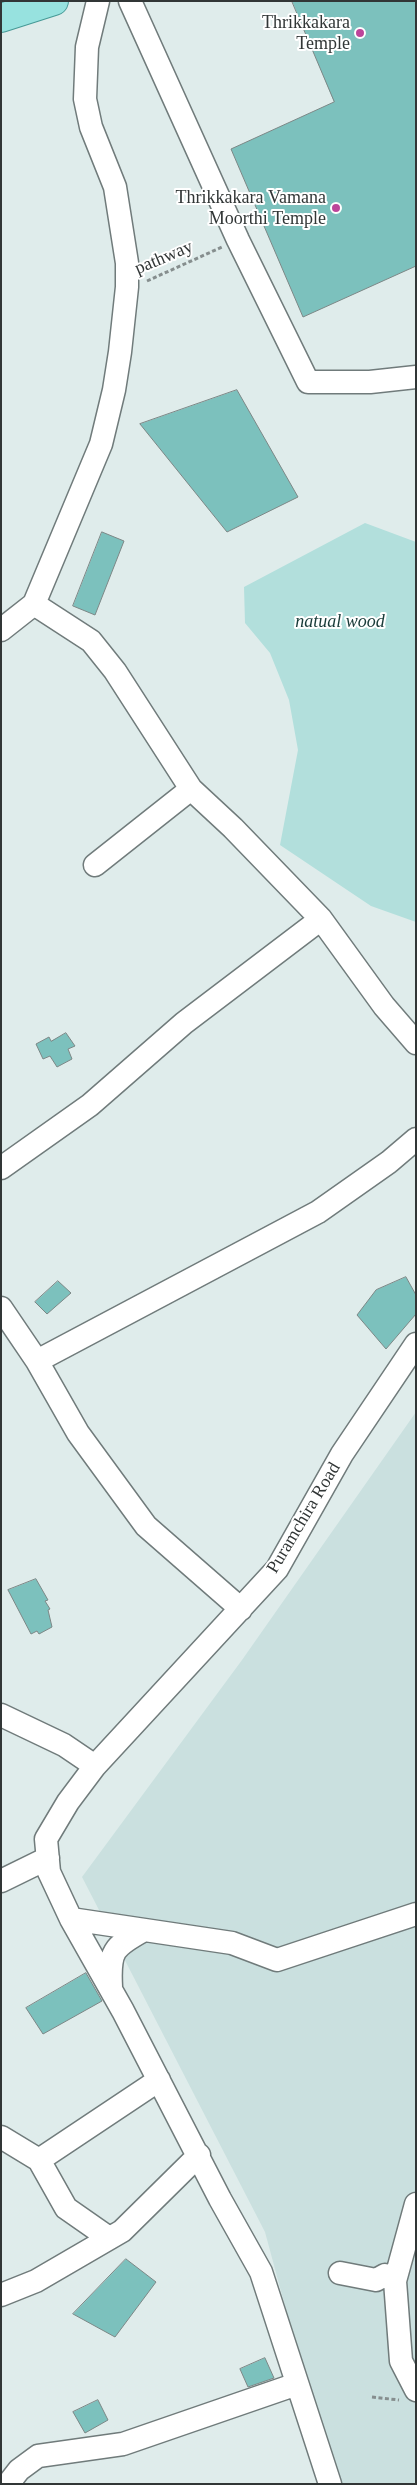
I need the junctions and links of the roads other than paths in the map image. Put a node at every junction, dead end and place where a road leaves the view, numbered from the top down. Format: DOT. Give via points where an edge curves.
graph roads {
  1 [pos="54,1"];
  2 [pos="98,1"];
  3 [pos="130,1"];
  4 [pos="1,18"];
  5 [pos="416,377"];
  6 [pos="34,604"];
  7 [pos="1,630"];
  8 [pos="191,789"];
  9 [pos="95,865"];
  10 [pos="320,919"];
  11 [pos="416,1043"];
  12 [pos="416,1139"];
  13 [pos="1,1168"];
  14 [pos="1,1308"];
  15 [pos="416,1344"];
  16 [pos="37,1361"];
  17 [pos="241,1609"];
  18 [pos="1,1715"];
  19 [pos="95,1766"];
  20 [pos="48,1858"];
  21 [pos="1,1881"];
  22 [pos="416,1914"];
  23 [pos="71,1919"];
  24 [pos="144,1930"];
  25 [pos="111,1991"];
  26 [pos="158,2080"];
  27 [pos="1,2137"];
  28 [pos="198,2155"];
  29 [pos="39,2160"];
  30 [pos="416,2204"];
  31 [pos="109,2238"];
  32 [pos="340,2272"];
  33 [pos="385,2275"];
  34 [pos="1,2295"];
  35 [pos="297,2384"];
  36 [pos="410,2396"];
  37 [pos="8,2484"];
  38 [pos="330,2484"];
  1 -- 4 [label="main road"];
  2 -- 6 [label="street" via="87,46 85,99 91,128 115,187 127,263 127,288 120,352 101,444"];
  3 -- 5 [label="street" via="238,240 308,382 370,382"];
  6 -- 7 [label="street"];
  6 -- 8 [label="street" via="91,641 115,671"];
  8 -- 9 [label="street"];
  8 -- 10 [label="street"];
  10 -- 11 [label="street" via="384,1006"];
  10 -- 13 [label="street" via="184,1023 90,1105"];
  12 -- 16 [label="street" via="318,1212"];
  14 -- 16 [label="street"];
  15 -- 17 [label="street, Puramchira Road" via="342,1454 276,1568"];
  16 -- 17 [label="street" via="78,1434 146,1526"];
  17 -- 19 [label="street, Puramchira Road"];
  18 -- 19 [label="street" via="64,1745"];
  19 -- 20 [label="street, Puramchira Road" via="46,1839"];
  20 -- 21 [label="street"];
  20 -- 23 [label="street, Puramchira Road" via="49,1872"];
  22 -- 24 [label="street" via="277,1960 232,1943"];
  23 -- 24 [label="street"];
  23 -- 25 [label="street, Puramchira Road"];
  24 -- 25 [label="street" via="122,1942 110,1960"];
  25 -- 26 [label="street, Puramchira Road"];
  26 -- 28 [label="street, Puramchira Road"];
  26 -- 29 [label="street"];
  27 -- 29 [label="street"];
  28 -- 31 [label="street" via="122,2231"];
  28 -- 35 [label="street, Puramchira Road" via="261,2272"];
  29 -- 31 [label="street" via="66,2208"];
  30 -- 36 [label="street" via="395,2282 401,2361"];
  31 -- 34 [label="street" via="36,2281"];
  32 -- 33 [label="street" via="376,2280"];
  35 -- 37 [label="street" via="124,2444 38,2456 19,2470"];
  35 -- 38 [label="street, Puramchira Road"];
}
